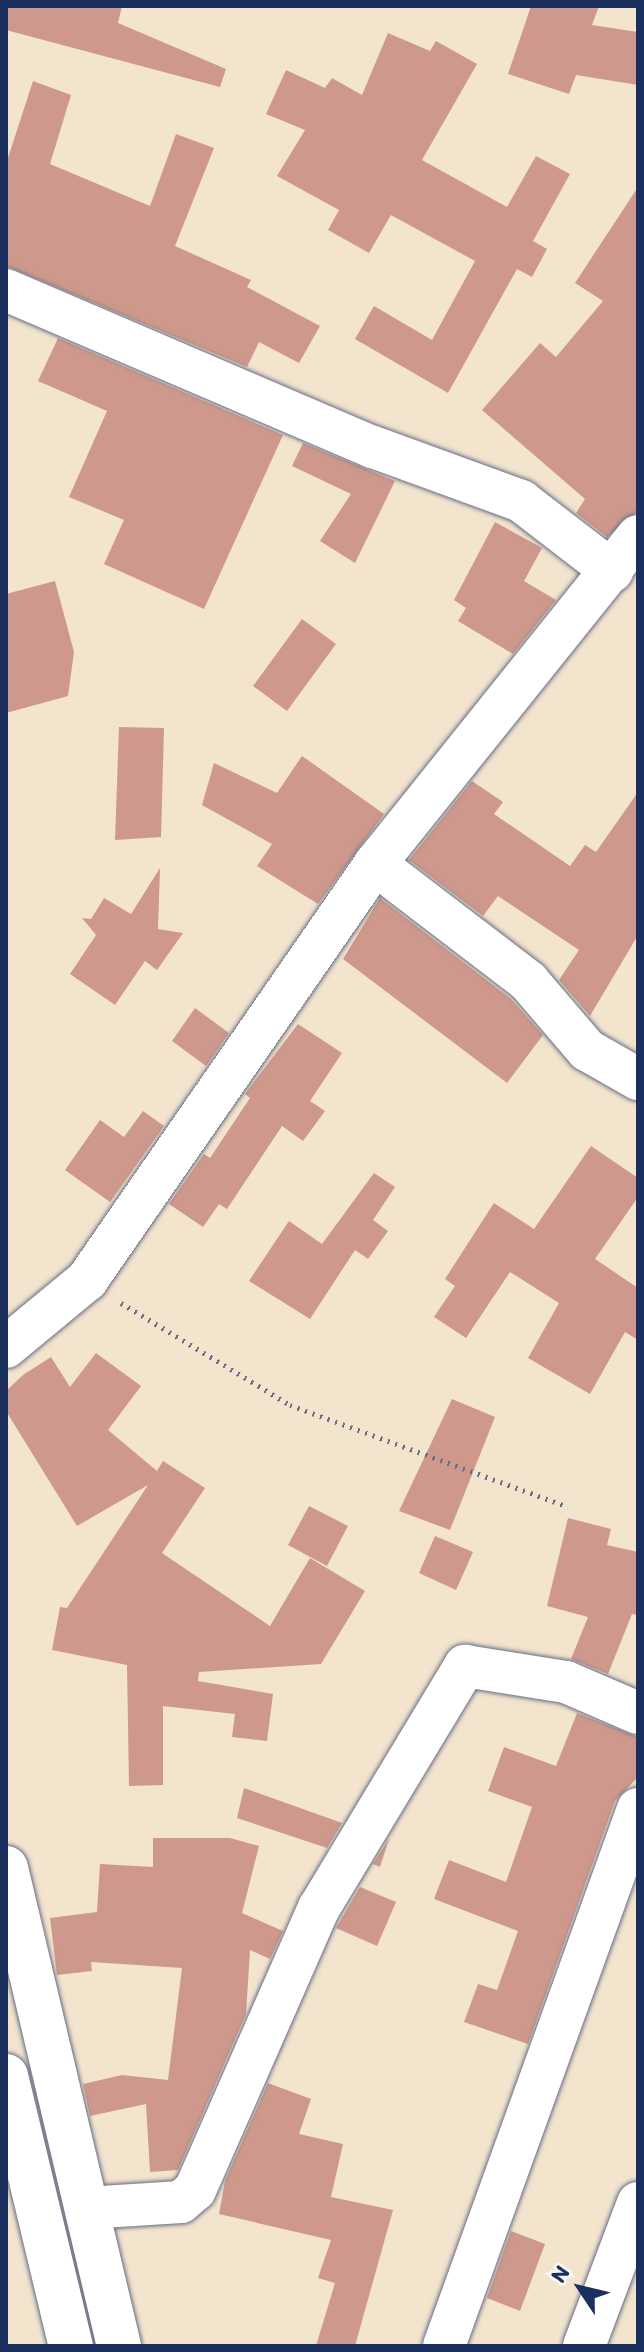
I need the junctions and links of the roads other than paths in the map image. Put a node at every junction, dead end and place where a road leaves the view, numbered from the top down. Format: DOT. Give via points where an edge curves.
graph roads {
  1 [pos="6,290"];
  2 [pos="630,548"];
  3 [pos="375,864"];
  4 [pos="638,1079"];
  5 [pos="6,1347"];
  6 [pos="638,1713"];
  7 [pos="638,1809"];
  8 [pos="6,1868"];
  9 [pos="6,2076"];
  10 [pos="638,2203"];
  11 [pos="86,2208"];
  12 [pos="71,2346"];
  13 [pos="119,2346"];
  14 [pos="444,2346"];
  15 [pos="584,2346"];
  1 -- 2 [label="street" via="373,447"];
  2 -- 3 [label="street"];
  3 -- 4 [label="street" via="528,981 587,1050"];
  3 -- 5 [label="street" via="87,1280"];
  6 -- 11 [label="street" via="566,1682 465,1666 319,1908 195,2190 181,2202"];
  7 -- 14 [label="street"];
  8 -- 11 [label="main road"];
  9 -- 12 [label="main road"];
  10 -- 15 [label="street"];
  11 -- 13 [label="main road"];
}
